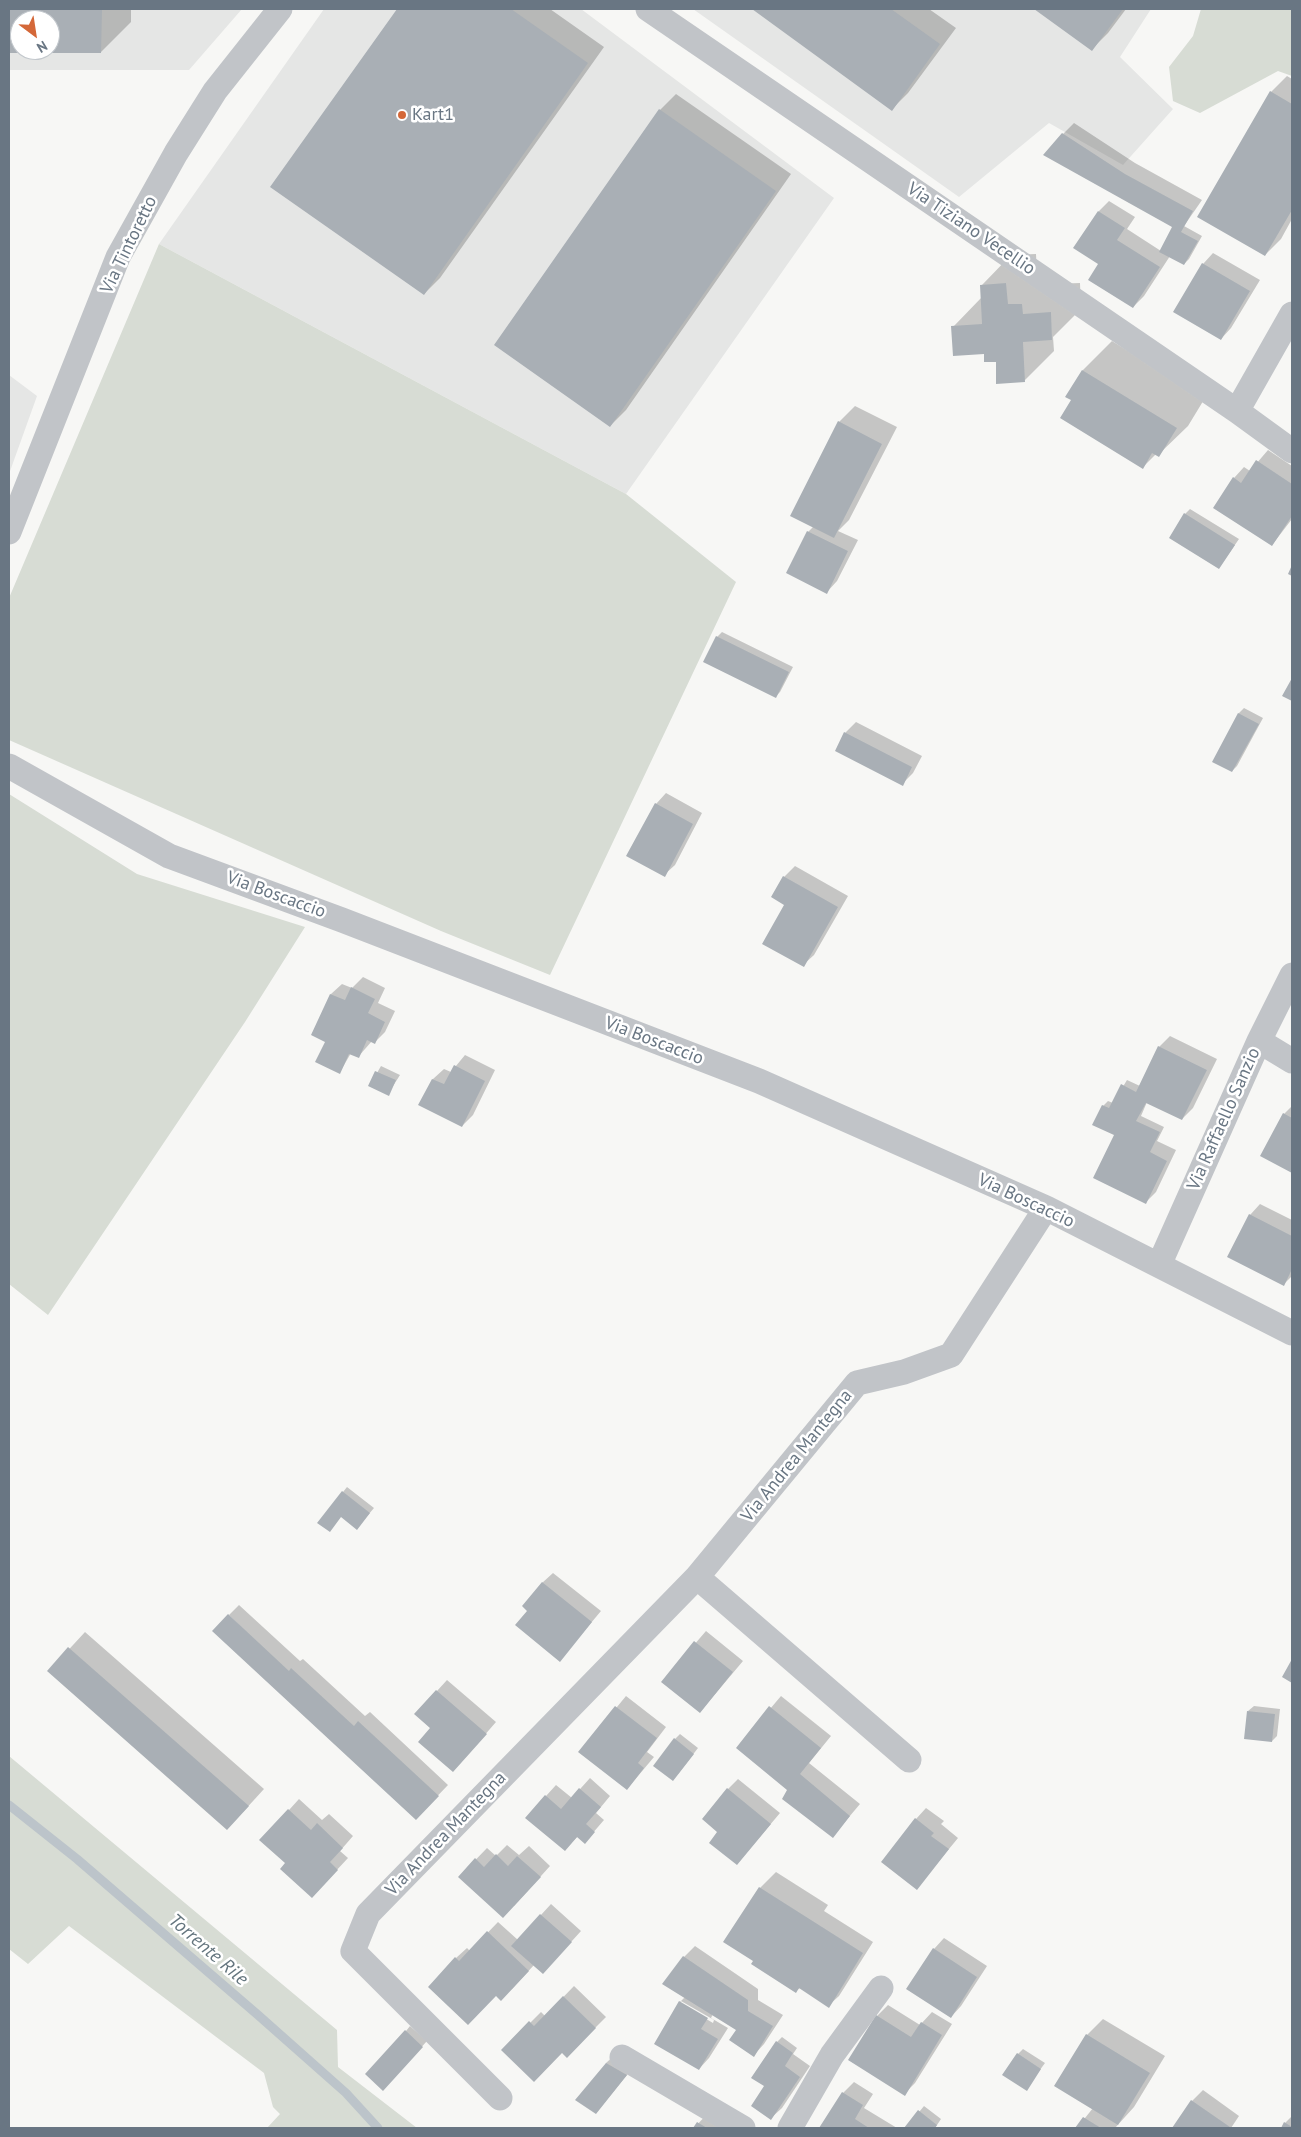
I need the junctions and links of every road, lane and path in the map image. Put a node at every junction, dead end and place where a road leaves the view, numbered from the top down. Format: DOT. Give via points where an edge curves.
graph roads {
  1 [pos="280,9"];
  2 [pos="648,9"];
  3 [pos="1292,314"];
  4 [pos="1237,411"];
  5 [pos="1292,451"];
  6 [pos="9,532"];
  7 [pos="9,766"];
  8 [pos="1292,975"];
  9 [pos="1259,1042"];
  10 [pos="1292,1061"];
  11 [pos="1046,1208"];
  12 [pos="1159,1265"];
  13 [pos="1292,1333"];
  14 [pos="697,1577"];
  15 [pos="909,1760"];
  16 [pos="881,1988"];
  17 [pos="622,2057"];
  18 [pos="500,2098"];
  19 [pos="743,2128"];
  20 [pos="790,2128"];
  1 -- 6 [label="street, Via Tintoretto" via="214,91 118,257"];
  2 -- 4 [label="street, Via Tiziano Vecellio"];
  3 -- 4 [label="street"];
  4 -- 5 [label="street, Via Tiziano Vecellio"];
  7 -- 11 [label="street, Via Boscaccio" via="169,856 759,1082"];
  8 -- 9 [label="street, Via Raffaello Sanzio"];
  9 -- 10 [label="street"];
  9 -- 12 [label="street, Via Raffaello Sanzio"];
  11 -- 12 [label="street, Via Boscaccio"];
  11 -- 14 [label="street, Via Andrea Mantegna" via="951,1355 904,1372 857,1383"];
  12 -- 13 [label="street, Via Boscaccio"];
  14 -- 15 [label="street"];
  14 -- 18 [label="street, Via Andrea Mantegna" via="368,1914 358,1937 353,1951"];
  16 -- 20 [label="street" via="832,2055"];
  17 -- 19 [label="street"];
}
